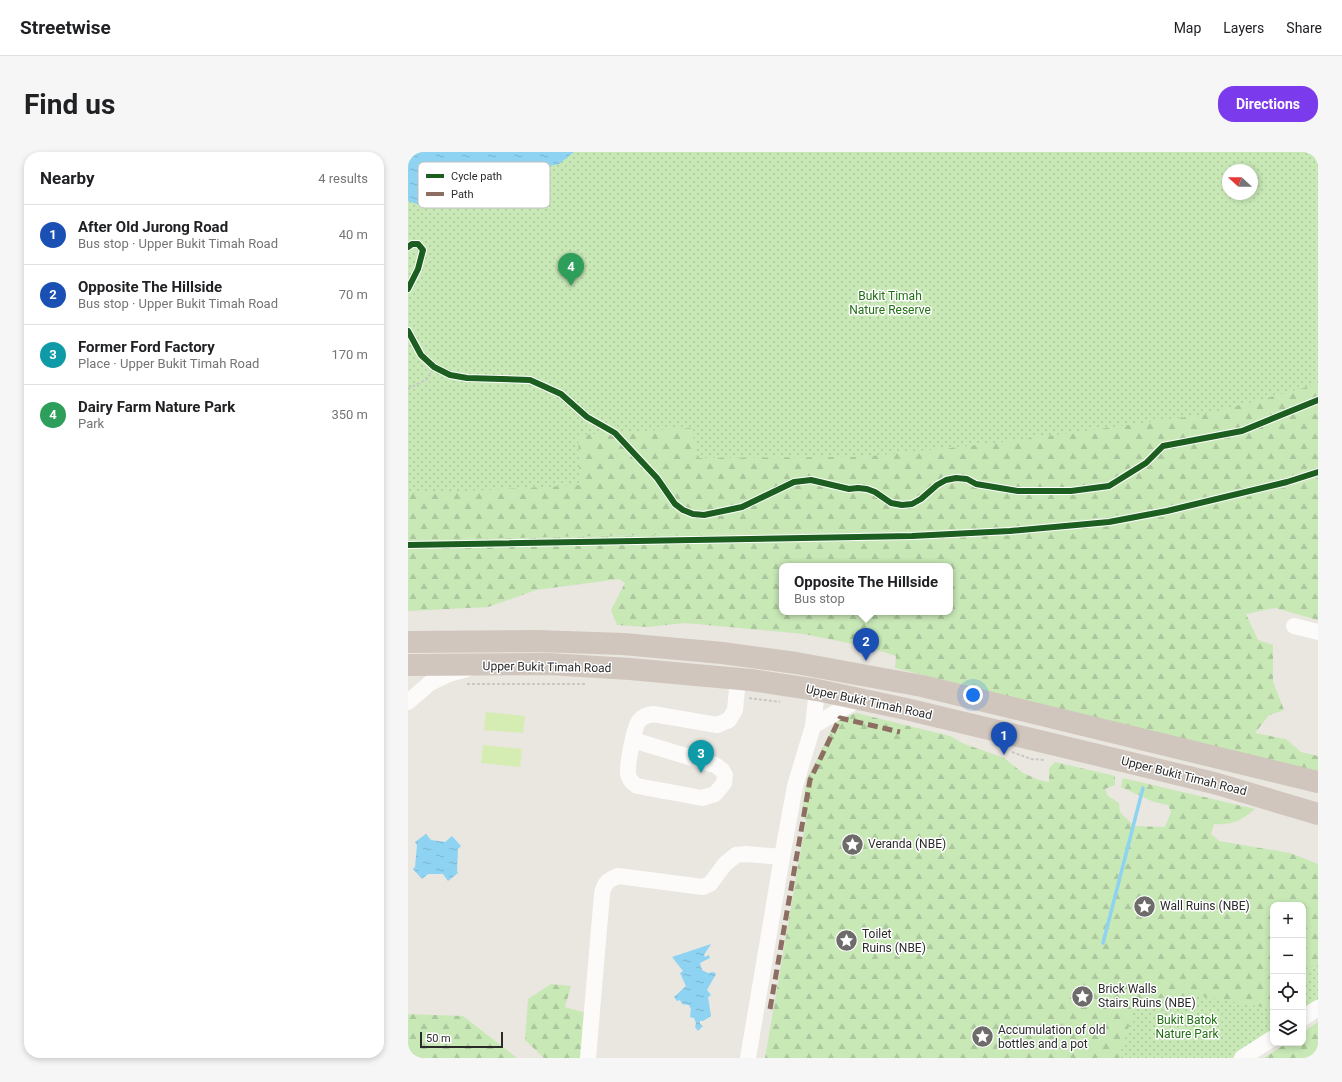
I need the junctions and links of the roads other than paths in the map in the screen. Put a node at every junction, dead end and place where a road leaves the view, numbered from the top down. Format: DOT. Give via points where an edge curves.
graph roads {
  1 [pos="1294,626"];
  2 [pos="1318,632"];
  3 [pos="537,641"];
  4 [pos="408,642"];
  5 [pos="722,653"];
  6 [pos="408,665"];
  7 [pos="480,665"];
  8 [pos="572,666"];
  9 [pos="742,685"];
  10 [pos="817,690"];
  11 [pos="859,699"];
  12 [pos="408,702"];
  13 [pos="1072,723"];
  14 [pos="813,726"];
  15 [pos="633,740"];
  16 [pos="1083,751"];
  17 [pos="1318,782"];
  18 [pos="1318,814"];
  19 [pos="782,857"];
  20 [pos="1318,1008"];
  21 [pos="1306,1016"];
  22 [pos="1270,1040"];
  23 [pos="588,1058"];
  24 [pos="748,1058"];
  25 [pos="1242,1058"];
  1 -- 2 [label="street"];
  3 -- 4 [label="highway, Upper Bukit Timah Road"];
  3 -- 5 [label="highway, Upper Bukit Timah Road" via="623,644"];
  3 -- 8 [label="highway" via="536,651 540,655"];
  5 -- 9 [label="highway" via="721,664"];
  5 -- 13 [label="highway, Upper Bukit Timah Road" via="845,671 922,686"];
  6 -- 7 [label="highway, Upper Bukit Timah Road"];
  7 -- 8 [label="highway, Upper Bukit Timah Road"];
  7 -- 12 [label="street" via="448,674 430,683"];
  8 -- 9 [label="highway, Upper Bukit Timah Road" via="630,669"];
  9 -- 10 [label="highway, Upper Bukit Timah Road"];
  9 -- 15 [label="street" via="735,710 729,720 718,725 646,715 638,721"];
  10 -- 11 [label="highway, Upper Bukit Timah Road"];
  10 -- 14 [label="street"];
  11 -- 14 [label="street"];
  11 -- 16 [label="highway, Upper Bukit Timah Road"];
  13 -- 16 [label="highway" via="1082,730 1085,744"];
  13 -- 17 [label="highway, Upper Bukit Timah Road"];
  14 -- 19 [label="street" via="795,786"];
  15 -- 15 [label="street" via="628,773 631,782 637,786 702,798 715,794 724,783 725,775 715,765"];
  16 -- 18 [label="highway, Upper Bukit Timah Road" via="1214,783"];
  19 -- 23 [label="street" via="736,855 725,864 710,884 703,888 618,876 609,879 602,894"];
  19 -- 24 [label="street"];
  20 -- 21 [label="street"];
  22 -- 25 [label="street"];
}
